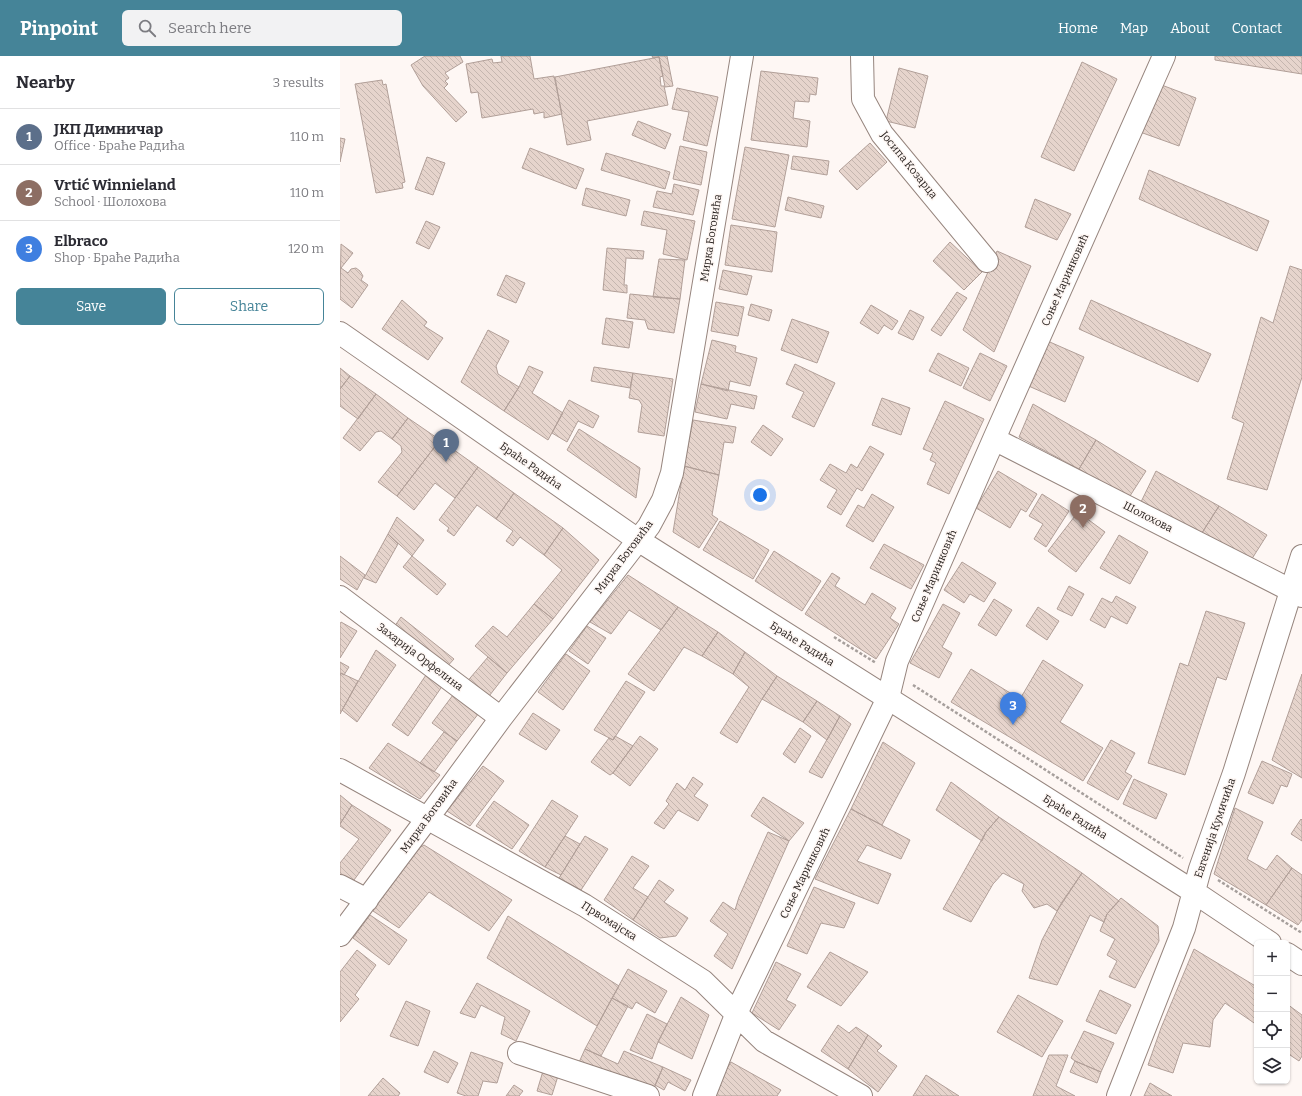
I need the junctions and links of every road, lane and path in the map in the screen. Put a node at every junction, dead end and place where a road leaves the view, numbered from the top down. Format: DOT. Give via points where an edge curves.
graph roads {
  1 [pos="742,56"];
  2 [pos="862,56"];
  3 [pos="1164,56"];
  4 [pos="987,261"];
  5 [pos="340,333"];
  6 [pos="994,439"];
  7 [pos="638,540"];
  8 [pos="1302,556"];
  9 [pos="1297,593"];
  10 [pos="340,598"];
  11 [pos="833,637"];
  12 [pos="894,674"];
  13 [pos="888,698"];
  14 [pos="501,718"];
  15 [pos="340,770"];
  16 [pos="428,818"];
  17 [pos="1200,869"];
  18 [pos="340,886"];
  19 [pos="1194,892"];
  20 [pos="367,900"];
  21 [pos="1302,933"];
  22 [pos="340,935"];
  23 [pos="1266,940"];
  24 [pos="1290,956"];
  25 [pos="1302,964"];
  26 [pos="737,1014"];
  27 [pos="519,1053"];
  28 [pos="648,1096"];
  29 [pos="704,1096"];
  30 [pos="861,1096"];
  31 [pos="1118,1096"];
  1 -- 7 [label="street, Мирка Боговића" via="672,473 663,500"];
  2 -- 4 [label="street, Јосипа Козарца" via="863,98 882,134"];
  3 -- 6 [label="street, Соње Маринковић"];
  5 -- 7 [label="street, Браће Радића"];
  6 -- 9 [label="street, Шолохова"];
  6 -- 12 [label="street, Соње Маринковић"];
  7 -- 13 [label="street, Браће Радића"];
  7 -- 14 [label="street, Мирка Боговића"];
  8 -- 9 [label="street, Евгенија Кумичића"];
  9 -- 17 [label="street, Евгенија Кумичића"];
  10 -- 14 [label="street, Захарија Орфелина"];
  11 -- 12 [label="path"];
  12 -- 13 [label="street, Соње Маринковић"];
  12 -- 17 [label="path"];
  13 -- 19 [label="street, Браће Радића"];
  13 -- 26 [label="street, Соње Маринковић"];
  14 -- 16 [label="street, Мирка Боговића"];
  15 -- 16 [label="street, Првомајска"];
  16 -- 20 [label="street, Мирка Боговића"];
  16 -- 26 [label="street, Првомајска" via="584,905 703,981"];
  17 -- 19 [label="street, Евгенија Кумичића"];
  17 -- 21 [label="path"];
  18 -- 20 [label="street"];
  19 -- 23 [label="street, Браће Радића"];
  19 -- 31 [label="street, Евгенија Кумичића" via="1184,928"];
  20 -- 22 [label="street, Мирка Боговића"];
  24 -- 25 [label="street"];
  26 -- 29 [label="street, Соње Маринковић"];
  26 -- 30 [label="street, Првомајска" via="764,1041"];
  27 -- 28 [label="street"];
}
